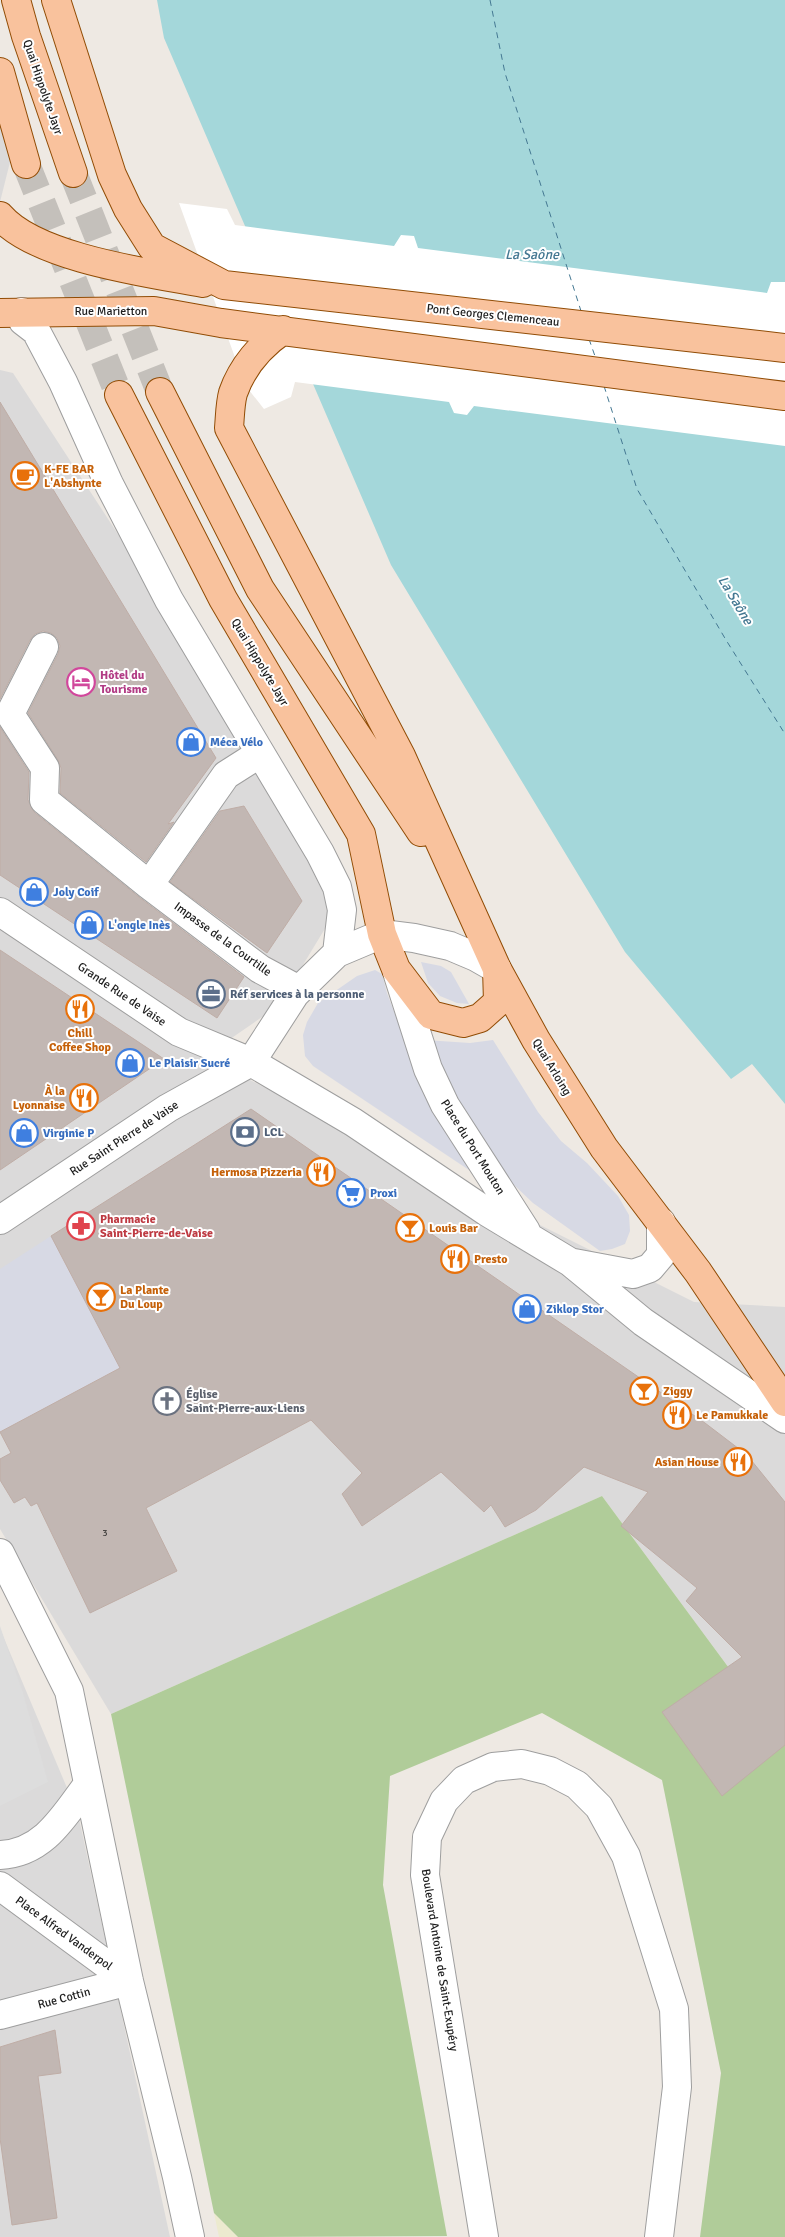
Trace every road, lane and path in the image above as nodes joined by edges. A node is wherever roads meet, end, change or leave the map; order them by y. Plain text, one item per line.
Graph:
1 (16, 0) edge
2 (56, 0) edge
3 (0, 72) edge
4 (26, 164) tunnel mouth
5 (73, 173) tunnel mouth
6 (0, 216) edge
7 (210, 281) junction
8 (11, 312) edge
9 (283, 330) junction
10 (785, 348) edge
11 (160, 392) tunnel mouth
12 (119, 395) tunnel mouth
13 (785, 396) edge
14 (44, 647) dead end
15 (259, 754) junction
16 (149, 885) junction
17 (464, 898) junction
18 (0, 912) edge
19 (382, 934) junction
20 (337, 953) junction
21 (396, 968) junction
22 (497, 969) junction
23 (299, 990) junction
24 (251, 1062) junction
25 (0, 1220) edge
26 (661, 1222) junction
27 (530, 1237) junction
28 (570, 1262) junction
29 (785, 1402) edge
30 (785, 1419) edge
31 (0, 1554) edge
32 (88, 1784) junction
33 (0, 1854) edge
34 (0, 1886) edge
35 (129, 1980) junction
36 (0, 2015) edge
37 (190, 2237) edge
38 (484, 2237) edge
39 (659, 2237) edge

1 - 5 main road, Quai Hippolyte Jayr
2 - 7 main road
3 - 4 main road
6 - 7 main road, Pont Georges Clemenceau
7 - 10 main road, Pont Georges Clemenceau
8 - 9 main road, Rue Marietton
8 - 15 street
9 - 13 main road
9 - 17 main road
11 - 17 main road
12 - 19 main road, Quai Hippolyte Jayr
14 - 16 street, Impasse de la Courtille
15 - 16 street
15 - 20 street
16 - 23 street, Impasse de la Courtille
17 - 22 main road, Quai Arloing
18 - 24 street, Grande Rue de Vaise
19 - 20 street
19 - 21 main road, Place du Port Mouton
19 - 22 street
20 - 23 street
21 - 22 main road, Place du Port Mouton
21 - 27 street, Place du Port Mouton
22 - 26 main road, Quai Arloing
23 - 24 street
24 - 25 street, Rue Saint Pierre de Vaise
24 - 27 street
26 - 28 street
26 - 29 main road, Quai Arloing
27 - 28 street
28 - 30 street
31 - 32 street
32 - 33 street
32 - 35 street
34 - 35 street, Place Alfred Vanderpol
35 - 36 street, Rue Cottin
35 - 37 street
38 - 39 street, Boulevard Antoine de Saint-Exupéry

